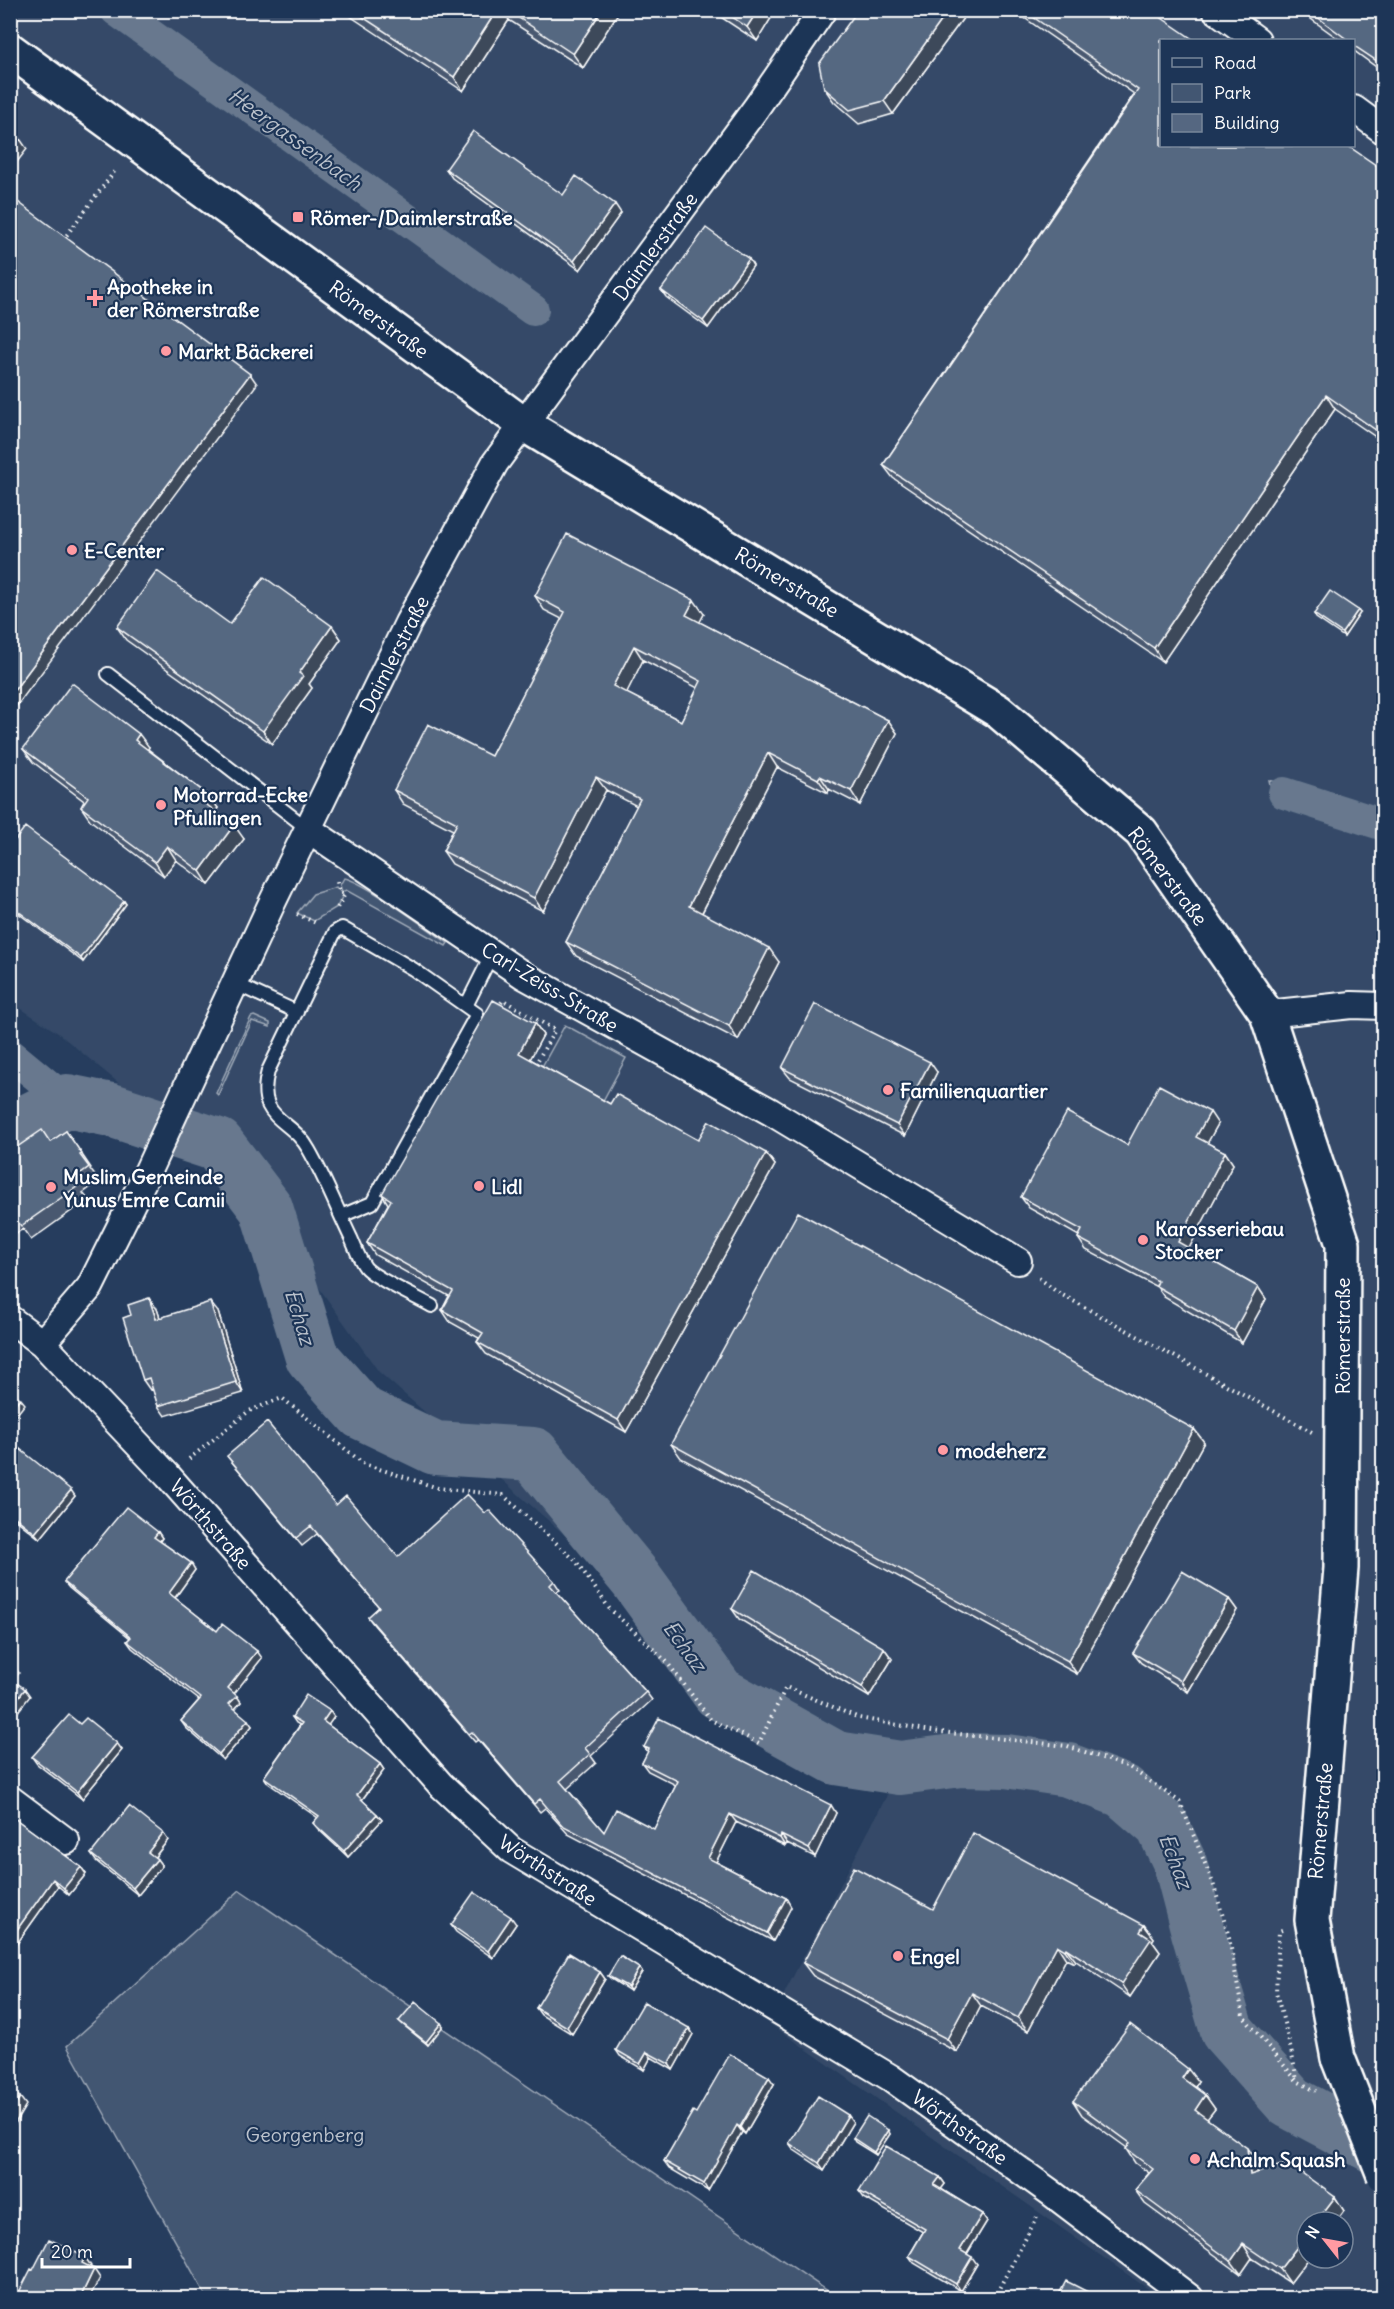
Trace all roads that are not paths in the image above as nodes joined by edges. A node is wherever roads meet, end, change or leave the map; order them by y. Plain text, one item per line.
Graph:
1 (823, 10) edge
2 (1216, 10) edge
3 (1256, 39) edge
4 (10, 50) edge
5 (1355, 110) edge
6 (1383, 131) edge
7 (525, 425) junction
8 (108, 675) dead end
9 (308, 829) junction
10 (492, 954) junction
11 (234, 983) junction
12 (466, 1006) junction
13 (1383, 1006) edge
14 (297, 1012) junction
15 (1267, 1014) junction
16 (341, 1216) junction
17 (1018, 1261) road end
18 (432, 1306) edge
19 (10, 1319) edge
20 (42, 1343) junction
21 (10, 1799) edge
22 (66, 1841) dead end
23 (1383, 2175) edge
24 (1190, 2298) edge

1 - 7 street, Daimlerstraße
2 - 3 street
4 - 7 main road, Römerstraße
5 - 6 street
7 - 9 street, Daimlerstraße
7 - 15 main road, Römerstraße
8 - 9 lane, Carl-Zeiss-Straße
9 - 10 street, Carl-Zeiss-Straße
9 - 11 street, Daimlerstraße
10 - 12 lane
10 - 17 street, Carl-Zeiss-Straße
11 - 14 lane
11 - 20 street, Daimlerstraße
12 - 14 lane
12 - 16 lane
13 - 15 street
14 - 16 lane
15 - 23 main road, Römerstraße, bridge
16 - 18 lane
19 - 20 street, Wörthstraße
20 - 24 street, Wörthstraße
21 - 22 street

